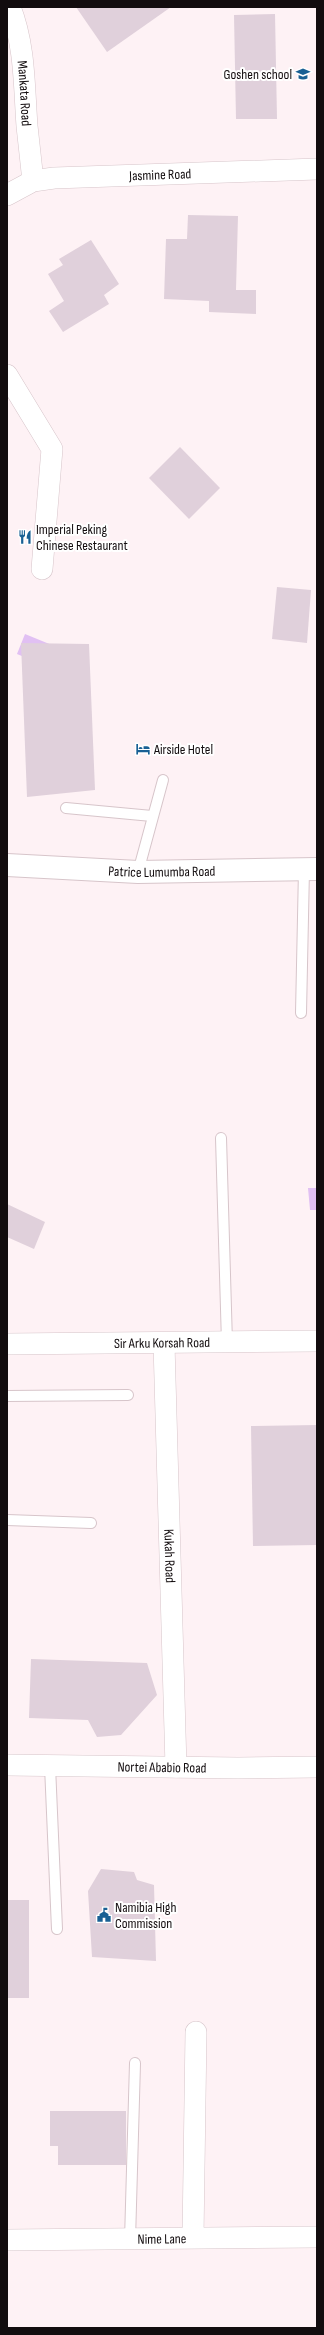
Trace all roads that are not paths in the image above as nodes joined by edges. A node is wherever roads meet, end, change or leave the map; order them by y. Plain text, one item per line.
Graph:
1 (10, 7) edge
2 (317, 169) edge
3 (33, 181) junction
4 (7, 195) edge
5 (7, 375) edge
6 (42, 569) dead end
7 (163, 780) dead end
8 (66, 808) dead end
9 (152, 816) junction
10 (7, 865) edge
11 (310, 869) edge
12 (138, 872) junction
13 (300, 1013) dead end
14 (221, 1138) dead end
15 (317, 1341) edge
16 (227, 1343) junction
17 (7, 1344) edge
18 (164, 1344) junction
19 (128, 1395) dead end
20 (7, 1396) edge
21 (7, 1520) edge
22 (91, 1523) dead end
23 (7, 1765) edge
24 (50, 1766) junction
25 (176, 1767) junction
26 (317, 1767) edge
27 (57, 1929) dead end
28 (196, 2032) dead end
29 (135, 2063) dead end
30 (193, 2237) junction
31 (317, 2237) edge
32 (7, 2240) edge
33 (130, 2240) junction

1 - 3 street, Mankata Road
2 - 3 street, Jasmine Road
3 - 4 street, Jasmine Road
5 - 6 street
7 - 9 lane
8 - 9 lane
9 - 12 lane
10 - 12 street, Patrice Lumumba Road
11 - 12 street, Patrice Lumumba Road
11 - 13 lane
14 - 16 lane
15 - 16 street, Sir Arku Korsah Road
16 - 18 street, Sir Arku Korsah Road
17 - 18 street, Sir Arku Korsah Road
18 - 25 street, Kukah Road
19 - 20 lane
21 - 22 lane
23 - 24 street, Nortei Ababio Road
24 - 25 street, Nortei Ababio Road
24 - 27 lane
25 - 26 street, Nortei Ababio Road
28 - 30 street
29 - 33 lane
30 - 31 street, Nime Lane
30 - 33 street, Nime Lane
32 - 33 street, Nime Lane

